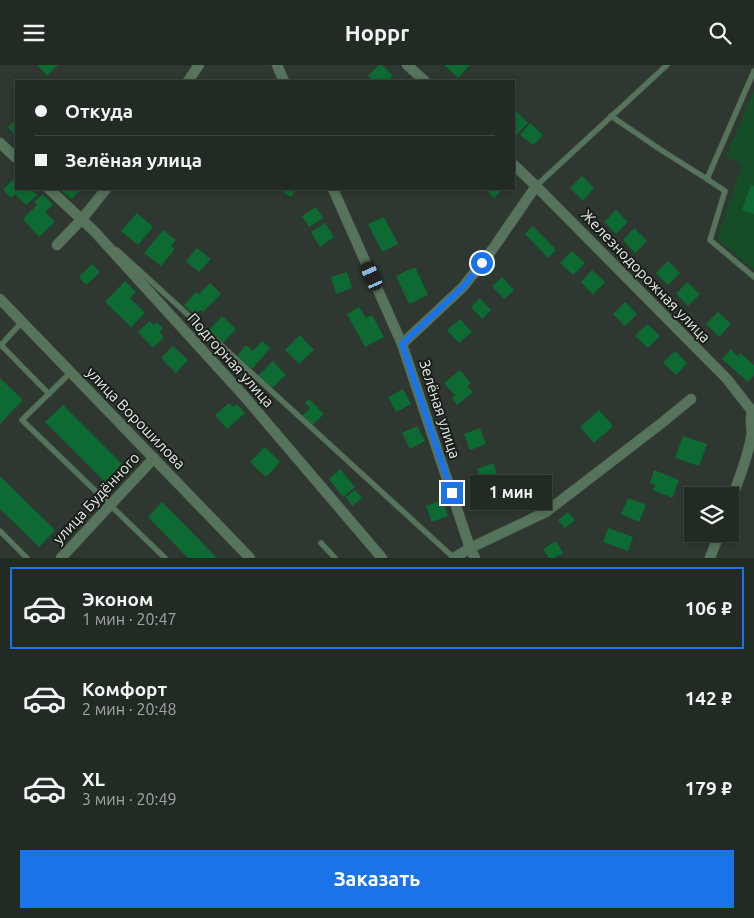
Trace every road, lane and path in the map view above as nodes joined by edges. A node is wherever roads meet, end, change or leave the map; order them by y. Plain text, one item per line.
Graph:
1 (199, 65) edge
2 (277, 65) edge
3 (407, 65) edge
4 (667, 65) edge
5 (754, 71) edge
6 (189, 80) edge
7 (284, 80) edge
8 (424, 80) edge
9 (612, 116) junction
10 (2, 144) edge
11 (15, 157) edge
12 (515, 166) edge
13 (707, 179) junction
14 (536, 185) junction
15 (51, 190) edge
16 (51, 190) edge
17 (105, 190) edge
18 (333, 190) edge
19 (82, 219) junction
20 (57, 245) dead end
21 (754, 277) edge
22 (0, 299) edge
23 (22, 322) junction
24 (402, 344) junction
25 (1, 345) edge
26 (71, 372) junction
27 (49, 394) junction
28 (691, 399) dead end
29 (753, 411) edge
30 (154, 459) junction
31 (736, 487) edge
32 (110, 504) junction
33 (0, 531) edge
34 (716, 542) edge
35 (321, 543) dead end
36 (470, 548) junction
37 (27, 558) edge
38 (61, 558) edge
39 (165, 558) edge
40 (250, 558) edge
41 (335, 558) edge
42 (382, 558) edge
43 (454, 558) edge
44 (475, 558) edge
45 (710, 558) edge

1 - 6 street
2 - 7 street
3 - 8 street
4 - 9 lane
5 - 13 lane
9 - 13 lane
9 - 14 lane
10 - 11 street
12 - 14 street, Железнодорожная улица
13 - 21 lane
14 - 24 street
14 - 29 street, Железнодорожная улица
15 - 19 street, Подгорная улица
16 - 43 lane
17 - 19 street
18 - 24 street, Зелёная улица
19 - 20 street
19 - 42 street, Подгорная улица
22 - 23 street, улица Ворошилова
23 - 25 lane
23 - 26 street, улица Ворошилова
24 - 36 street, Зелёная улица
25 - 27 lane
26 - 27 lane
26 - 30 street, улица Ворошилова
27 - 32 lane
28 - 36 street
29 - 31 street
30 - 32 street, улица Будённого
30 - 40 street, улица Ворошилова
32 - 38 street, улица Будённого
32 - 39 lane
33 - 37 lane
34 - 45 street
35 - 41 lane
36 - 43 street
36 - 44 street, Зелёная улица

